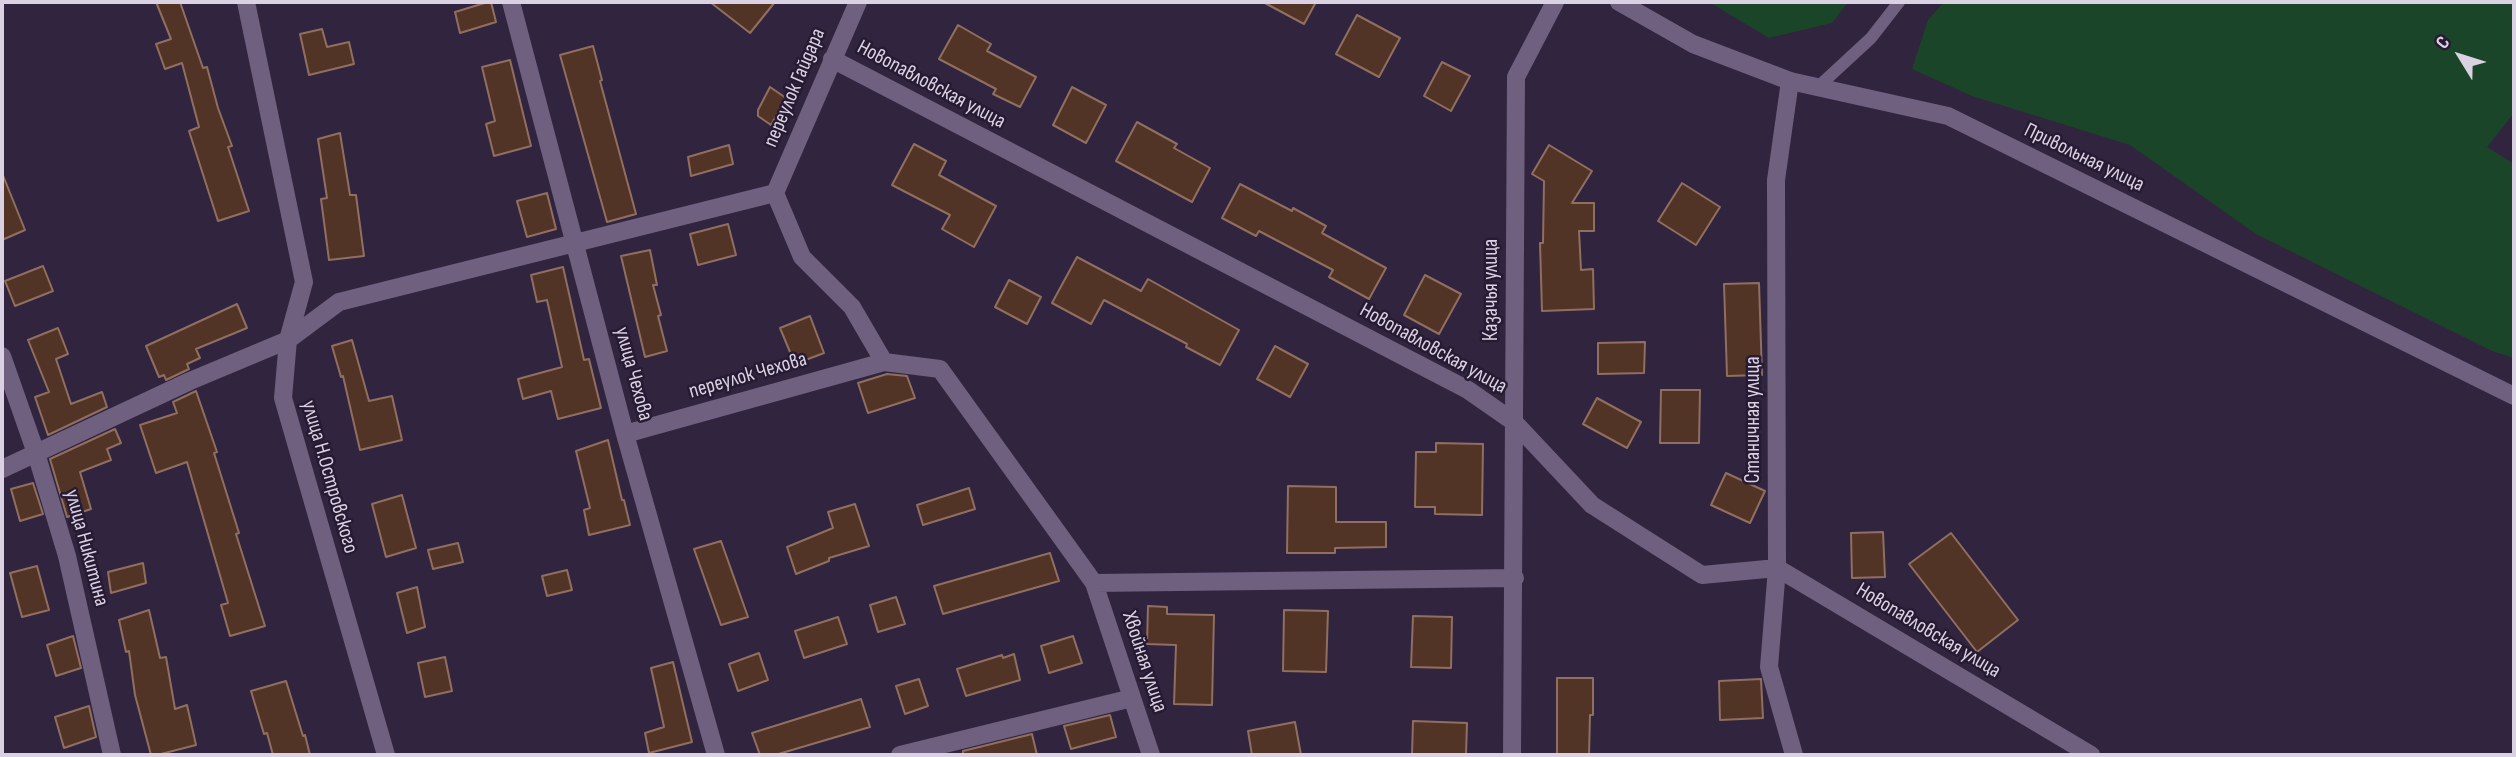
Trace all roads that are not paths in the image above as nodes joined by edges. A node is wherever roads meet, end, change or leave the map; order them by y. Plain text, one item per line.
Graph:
1 (246, 2) edge
2 (511, 2) edge
3 (858, 2) edge
4 (1555, 2) edge
5 (1619, 2) edge
6 (1899, 2) edge
7 (832, 59) junction
8 (1790, 81) junction
9 (1818, 87) junction
10 (775, 193) junction
11 (575, 241) junction
12 (288, 340) junction
13 (2, 356) edge
14 (884, 362) junction
15 (2514, 396) edge
16 (1514, 422) junction
17 (625, 435) junction
18 (36, 453) junction
19 (2, 469) edge
20 (1777, 568) junction
21 (1515, 578) junction
22 (1094, 583) junction
23 (1132, 698) junction
24 (112, 755) edge
25 (386, 755) edge
26 (716, 755) edge
27 (900, 755) edge
28 (1151, 755) edge
29 (1512, 755) edge
30 (1794, 755) edge
31 (2091, 755) edge

1 - 12 street, улица Н.Островского
2 - 11 street, улица Чехова
3 - 7 street, переулок Гайдара
4 - 16 street, Казачья улица
5 - 8 street, Привольная улица
6 - 9 lane
7 - 10 street, переулок Гайдара
7 - 16 street, Новопавловская улица
8 - 9 street, Привольная улица
8 - 20 street, Станичная улица
9 - 15 street, Привольная улица
10 - 11 street
10 - 14 street
11 - 12 street
11 - 17 street, улица Чехова
12 - 18 street
12 - 25 street, улица Н.Островского
13 - 18 street, улица Никитина
14 - 17 street, переулок Чехова
14 - 22 street, Хвойная улица
16 - 20 street, Новопавловская улица
16 - 21 street, Казачья улица
17 - 26 street, улица Чехова
18 - 19 street
18 - 24 street, улица Никитина
20 - 30 street, Станичная улица
20 - 31 street, Новопавловская улица
21 - 22 street
21 - 29 street, Казачья улица
22 - 23 street, Хвойная улица
23 - 27 street
23 - 28 street, Хвойная улица

